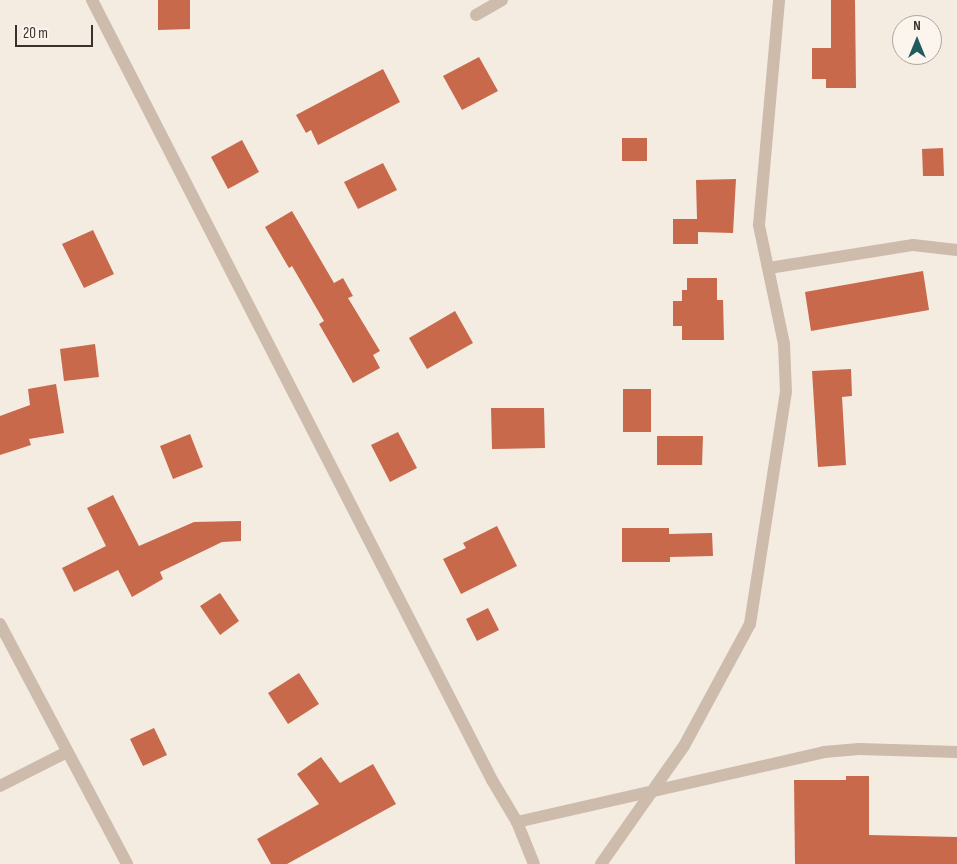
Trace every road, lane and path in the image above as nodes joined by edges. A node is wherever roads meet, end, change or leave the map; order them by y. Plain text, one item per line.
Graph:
1 (92, 0) edge
2 (502, 0) edge
3 (779, 0) edge
4 (476, 15) dead end
5 (957, 250) edge
6 (769, 268) junction
7 (0, 624) edge
8 (67, 752) junction
9 (957, 752) edge
10 (0, 786) edge
11 (653, 792) junction
12 (517, 822) junction
13 (127, 864) edge
14 (534, 864) edge
15 (602, 864) edge

1 - 12 street
2 - 4 street
3 - 6 street
5 - 6 street
6 - 11 street
7 - 8 street
8 - 10 street
8 - 13 street
9 - 11 street
11 - 12 street
11 - 15 street
12 - 14 street

